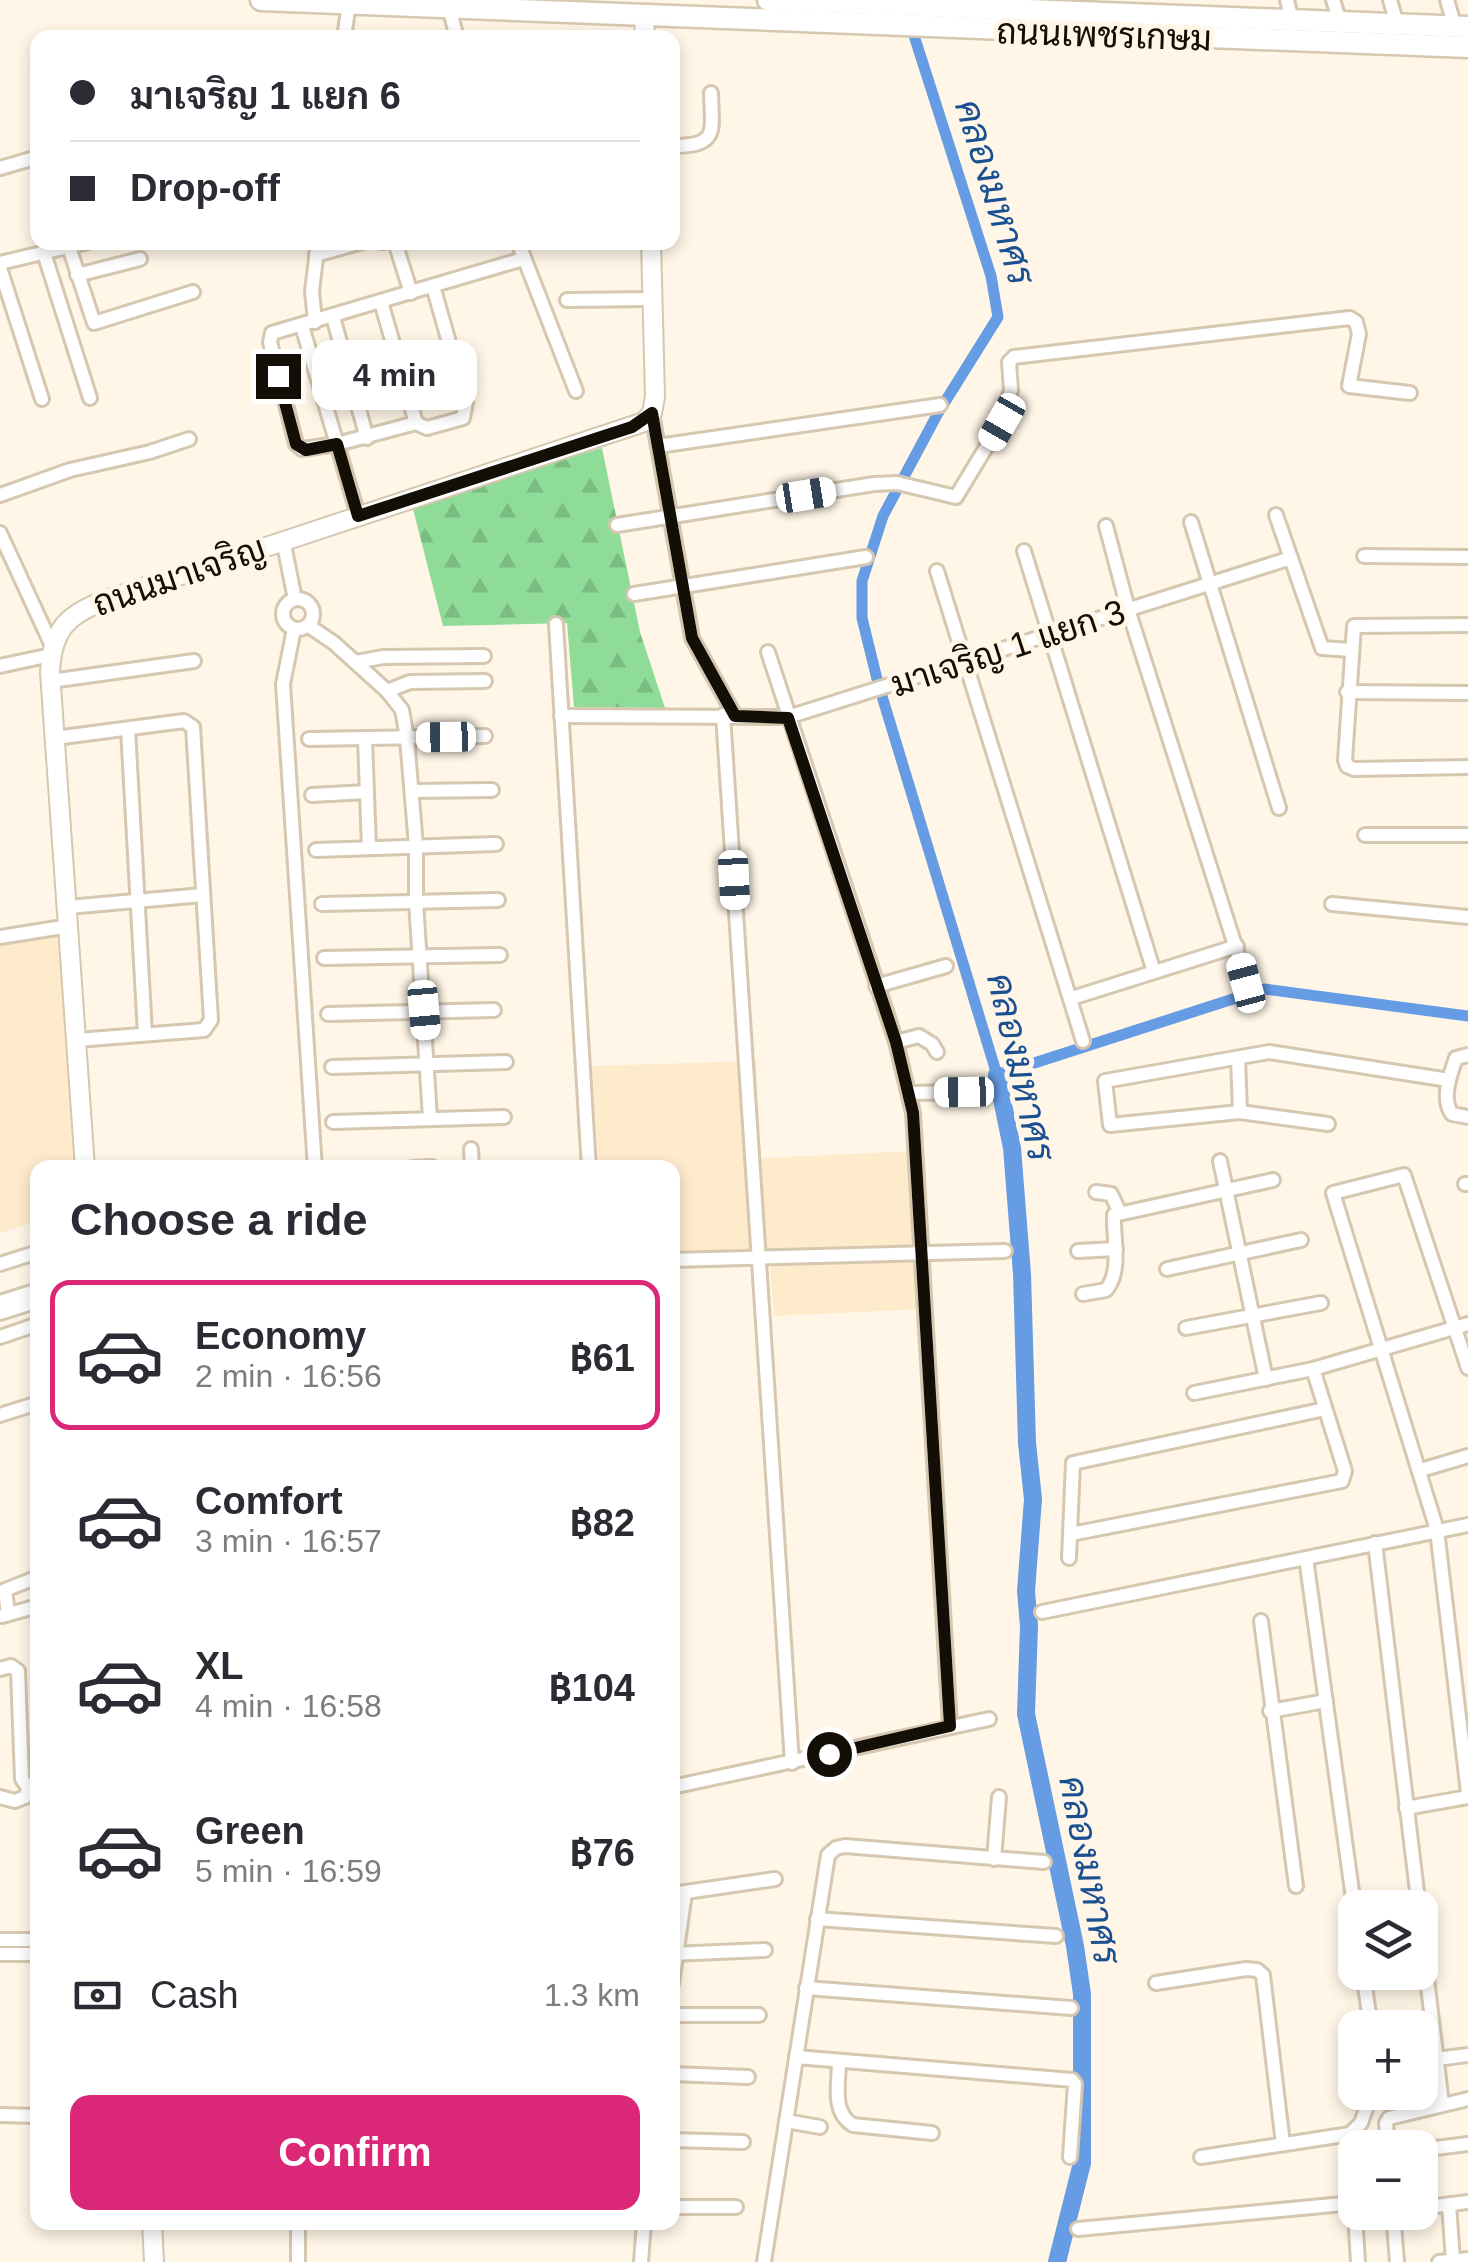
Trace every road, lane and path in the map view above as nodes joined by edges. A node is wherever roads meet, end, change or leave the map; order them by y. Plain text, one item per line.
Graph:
1 (262, 0) edge
2 (768, 0) edge
3 (1334, 0) edge
4 (1390, 0) edge
5 (1447, 0) edge
6 (348, 4) junction
7 (995, 4) edge
8 (448, 7) junction
9 (1290, 10) edge
10 (644, 18) edge
11 (1397, 24) junction
12 (1462, 27) edge
13 (345, 30) edge
14 (455, 30) edge
15 (1341, 33) junction
16 (1468, 48) edge
17 (711, 93) dead end
18 (680, 146) edge
19 (30, 159) edge
20 (0, 168) edge
21 (56, 250) edge
22 (70, 250) edge
23 (317, 250) edge
24 (398, 250) edge
25 (520, 250) edge
26 (651, 250) edge
27 (44, 253) junction
28 (140, 258) dead end
29 (523, 258) junction
30 (0, 265) edge
31 (77, 275) junction
32 (433, 286) junction
33 (193, 292) dead end
34 (411, 293) junction
35 (653, 299) junction
36 (567, 300) dead end
37 (381, 302) junction
38 (333, 317) junction
39 (308, 324) junction
40 (576, 391) dead end
41 (1410, 393) dead end
42 (90, 398) dead end
43 (42, 399) dead end
44 (940, 405) dead end
45 (652, 413) junction
46 (416, 423) junction
47 (367, 438) junction
48 (189, 439) dead end
49 (337, 444) junction
50 (658, 446) junction
51 (0, 495) edge
52 (358, 516) junction
53 (670, 516) junction
54 (1276, 516) dead end
55 (1191, 522) dead end
56 (616, 525) dead end
57 (1106, 526) dead end
58 (0, 533) edge
59 (283, 540) junction
60 (1024, 551) dead end
61 (1364, 556) dead end
62 (866, 557) dead end
63 (1468, 557) edge
64 (1290, 558) junction
65 (938, 571) dead end
66 (1209, 584) junction
67 (682, 585) junction
68 (634, 594) dead end
69 (295, 598) junction
70 (1128, 609) junction
71 (556, 624) dead end
72 (1468, 625) edge
73 (309, 626) junction
74 (294, 629) junction
75 (1048, 635) junction
76 (1351, 650) junction
77 (52, 652) junction
78 (768, 652) dead end
79 (484, 656) dead end
80 (965, 660) junction
81 (194, 662) dead end
82 (356, 662) junction
83 (0, 666) edge
84 (51, 681) junction
85 (485, 681) dead end
86 (388, 691) junction
87 (1347, 692) junction
88 (1468, 693) edge
89 (729, 715) junction
90 (561, 716) junction
91 (788, 718) junction
92 (128, 729) junction
93 (485, 736) dead end
94 (55, 738) junction
95 (407, 738) junction
96 (309, 739) dead end
97 (366, 739) junction
98 (1468, 767) edge
99 (492, 790) dead end
100 (412, 791) junction
101 (367, 792) junction
102 (312, 795) dead end
103 (1279, 808) dead end
104 (1365, 835) dead end
105 (1468, 835) edge
106 (496, 844) dead end
107 (416, 846) junction
108 (370, 848) junction
109 (316, 850) dead end
110 (203, 895) junction
111 (138, 900) junction
112 (498, 900) dead end
113 (416, 902) junction
114 (322, 904) dead end
115 (1332, 904) dead end
116 (68, 917) junction
117 (1468, 917) edge
118 (0, 936) edge
119 (1237, 946) junction
120 (420, 954) junction
121 (500, 955) dead end
122 (324, 958) dead end
123 (946, 966) dead end
124 (1154, 972) junction
125 (1246, 983) dead end
126 (876, 986) junction
127 (1072, 998) junction
128 (424, 1010) junction
129 (494, 1010) dead end
130 (328, 1014) dead end
131 (146, 1034) junction
132 (77, 1040) junction
133 (1083, 1041) dead end
134 (896, 1042) junction
135 (937, 1052) dead end
136 (1464, 1056) edge
137 (1238, 1058) junction
138 (506, 1062) dead end
139 (428, 1063) junction
140 (332, 1067) dead end
141 (1448, 1080) junction
142 (910, 1092) junction
143 (964, 1092) dead end
144 (1240, 1112) junction
145 (504, 1117) dead end
146 (1468, 1117) edge
147 (430, 1118) junction
148 (332, 1122) dead end
149 (1328, 1124) dead end
150 (471, 1149) dead end
151 (84, 1160) edge
152 (315, 1160) edge
153 (472, 1160) edge
154 (589, 1160) edge
155 (1220, 1161) dead end
156 (1274, 1180) dead end
157 (1226, 1190) junction
158 (1096, 1192) dead end
159 (1120, 1214) junction
160 (1301, 1240) dead end
161 (1116, 1249) junction
162 (1005, 1250) dead end
163 (1078, 1251) dead end
164 (1238, 1253) junction
165 (923, 1254) junction
166 (30, 1255) edge
167 (759, 1258) junction
168 (680, 1260) edge
169 (0, 1264) edge
170 (1167, 1269) dead end
171 (30, 1293) edge
172 (1083, 1294) dead end
173 (0, 1302) edge
174 (1321, 1303) dead end
175 (30, 1304) edge
176 (0, 1314) edge
177 (1252, 1315) junction
178 (1468, 1324) edge
179 (30, 1327) edge
180 (1186, 1328) dead end
181 (1454, 1328) junction
182 (0, 1336) edge
183 (1382, 1351) junction
184 (1468, 1368) edge
185 (1313, 1369) junction
186 (1266, 1379) junction
187 (1194, 1394) dead end
188 (30, 1406) edge
189 (1325, 1409) junction
190 (0, 1415) edge
191 (1468, 1456) edge
192 (1421, 1470) junction
193 (1468, 1525) edge
194 (1437, 1530) junction
195 (1072, 1534) junction
196 (1375, 1543) junction
197 (1070, 1558) dead end
198 (1306, 1558) junction
199 (30, 1580) edge
200 (30, 1608) edge
201 (1042, 1612) dead end
202 (4, 1615) edge
203 (1260, 1621) dead end
204 (0, 1669) edge
205 (1326, 1701) junction
206 (1270, 1710) junction
207 (989, 1719) dead end
208 (950, 1726) junction
209 (792, 1763) junction
210 (680, 1785) edge
211 (30, 1786) edge
212 (30, 1792) edge
213 (1468, 1795) edge
214 (0, 1797) edge
215 (999, 1797) dead end
216 (1406, 1808) junction
217 (994, 1859) junction
218 (1044, 1862) dead end
219 (774, 1878) dead end
220 (1296, 1886) dead end
221 (1352, 1890) edge
222 (1416, 1890) edge
223 (680, 1893) edge
224 (817, 1919) junction
225 (1056, 1936) dead end
226 (0, 1940) edge
227 (30, 1940) edge
228 (765, 1950) dead end
229 (0, 1954) edge
230 (30, 1954) edge
231 (680, 1954) edge
232 (1156, 1983) dead end
233 (806, 1988) junction
234 (1071, 2008) dead end
235 (680, 2015) edge
236 (759, 2015) dead end
237 (1468, 2054) edge
238 (796, 2057) junction
239 (1438, 2059) edge
240 (840, 2060) junction
241 (1438, 2068) edge
242 (680, 2074) edge
243 (748, 2077) dead end
244 (1468, 2099) edge
245 (1442, 2104) junction
246 (0, 2115) edge
247 (30, 2116) edge
248 (786, 2121) junction
249 (820, 2127) dead end
250 (1387, 2130) edge
251 (932, 2133) dead end
252 (1338, 2136) edge
253 (680, 2140) edge
254 (742, 2142) dead end
255 (1283, 2144) junction
256 (1468, 2144) edge
257 (1438, 2148) edge
258 (1200, 2157) dead end
259 (1070, 2158) dead end
260 (1468, 2202) edge
261 (1449, 2204) junction
262 (1338, 2205) edge
263 (1438, 2206) edge
264 (680, 2207) edge
265 (736, 2207) dead end
266 (1078, 2229) dead end
267 (152, 2230) edge
268 (298, 2230) edge
269 (643, 2230) edge
270 (1356, 2230) edge
271 (1394, 2230) edge
272 (1468, 2259) edge
273 (1446, 2261) edge
274 (154, 2262) edge
275 (298, 2262) edge
276 (640, 2262) edge
277 (764, 2262) edge
278 (1358, 2262) edge
279 (1397, 2262) edge

1 - 6 main road, ถนนเพชรเกษม
2 - 7 main road, ถนนเพชรเกษม
3 - 15 street
4 - 11 street
5 - 12 street
6 - 8 main road, ถนนเพชรเกษม
6 - 13 street
7 - 9 main road, ถนนเพชรเกษม
8 - 10 main road, ถนนเพชรเกษม
8 - 14 street
9 - 15 main road, ถนนเพชรเกษม
10 - 15 main road, ถนนเพชรเกษม
11 - 12 main road, ถนนเพชรเกษม
11 - 15 main road, ถนนเพชรเกษม
15 - 16 main road, ถนนเพชรเกษม
17 - 18 street
19 - 20 street
21 - 27 street
22 - 31 street
23 - 39 street
24 - 34 street
25 - 29 street
26 - 35 main road
27 - 30 street
27 - 42 street
28 - 31 street
29 - 32 street
29 - 40 street
30 - 43 street
31 - 33 street
32 - 34 street
32 - 46 street
34 - 37 street
35 - 36 street
35 - 45 main road
37 - 38 street
37 - 46 street
38 - 39 street
38 - 47 street
39 - 49 street
39 - 49 street
41 - 53 street
44 - 50 street
45 - 50 street
45 - 52 main road, ถนนมาเจริญ
46 - 47 street
47 - 49 street
48 - 51 street
49 - 52 street
50 - 53 street
52 - 59 main road, ถนนมาเจริญ
53 - 56 street
53 - 67 street
54 - 64 street
55 - 66 street
57 - 70 street
58 - 77 street
59 - 69 street
59 - 77 main road, ถนนมาเจริญ
60 - 75 street
61 - 63 street
62 - 67 street
64 - 66 street, มาเจริญ 1 แยก 3
64 - 76 street
65 - 80 street
66 - 70 street, มาเจริญ 1 แยก 3
66 - 103 street
67 - 68 street
67 - 89 street
69 - 73 street
69 - 74 street
70 - 75 street, มาเจริญ 1 แยก 3
70 - 119 street
71 - 90 street
72 - 76 street
73 - 74 street
73 - 82 street
74 - 152 street
75 - 80 street, มาเจริญ 1 แยก 3
75 - 124 street
76 - 87 street
77 - 83 street
77 - 84 main road
78 - 91 street
79 - 82 street
80 - 91 street, มาเจริญ 1 แยก 3
80 - 127 street
81 - 84 street
82 - 86 street
84 - 94 main road
85 - 86 street
86 - 95 street
87 - 88 street
87 - 98 street
89 - 90 street, มาเจริญ 1 แยก 3
89 - 91 street, มาเจริญ 1 แยก 3
89 - 167 street
90 - 154 street
91 - 126 street
92 - 94 street
92 - 110 street
92 - 111 street
93 - 95 street
94 - 116 main road
95 - 97 street
95 - 100 street
96 - 97 street
97 - 101 street
99 - 100 street
100 - 107 street
101 - 102 street
101 - 108 street
104 - 105 street
106 - 107 street
107 - 108 street
107 - 113 street
108 - 109 street
110 - 111 street
110 - 131 street
111 - 116 street
111 - 131 street
112 - 113 street
113 - 114 street
113 - 120 street
115 - 117 street
116 - 118 street
116 - 132 main road
119 - 124 street
119 - 125 street
120 - 121 street
120 - 122 street
120 - 128 street
123 - 126 street
124 - 127 street
126 - 134 street
127 - 133 street
128 - 129 street
128 - 130 street
128 - 139 street
131 - 132 street
132 - 151 main road
134 - 135 street
134 - 142 street
136 - 141 street
137 - 141 street
137 - 144 street
137 - 144 street
138 - 139 street
139 - 140 street
139 - 147 street
141 - 146 street
142 - 143 street
142 - 165 street
144 - 149 street
145 - 147 street
147 - 148 street
150 - 153 street
155 - 157 street
156 - 157 street
157 - 159 street
157 - 164 street
158 - 159 street
159 - 161 street
160 - 164 street
161 - 163 street
161 - 172 street
162 - 165 street
164 - 170 street
164 - 177 street
165 - 167 street
165 - 208 street
166 - 169 street
167 - 168 street
167 - 209 street
171 - 173 street
174 - 177 street
175 - 176 street
177 - 180 street
177 - 186 street
178 - 181 street
179 - 182 street
181 - 183 street
181 - 183 street
181 - 184 street
183 - 185 street
183 - 192 street
185 - 186 street
185 - 189 street
186 - 187 street
188 - 190 street
189 - 195 street
189 - 195 street
191 - 192 street
192 - 194 street
193 - 194 street
194 - 196 street
194 - 213 street
195 - 197 street
196 - 198 street
196 - 216 street
198 - 201 street
198 - 205 street
199 - 202 street
200 - 202 street
203 - 206 street
204 - 211 street
205 - 206 street
205 - 221 street
206 - 220 street
207 - 208 street
208 - 209 street
209 - 210 street
212 - 214 street
213 - 216 street
215 - 217 street
216 - 222 street
217 - 218 street
217 - 224 street
219 - 223 street
224 - 225 street
224 - 233 street
226 - 227 street
228 - 231 street
229 - 230 street
232 - 255 street
233 - 234 street
233 - 238 street
235 - 236 street
237 - 239 street
238 - 240 street
238 - 248 street
240 - 251 street
240 - 259 street
241 - 245 street
242 - 243 street
244 - 245 street
245 - 250 street
246 - 247 street
248 - 249 street
248 - 277 street
252 - 255 street
253 - 254 street
255 - 258 street
256 - 257 street
260 - 261 street
261 - 263 street
261 - 273 street
262 - 266 street
264 - 265 street
267 - 274 main road
268 - 275 street
269 - 276 street
270 - 278 street
271 - 279 street
272 - 273 street

